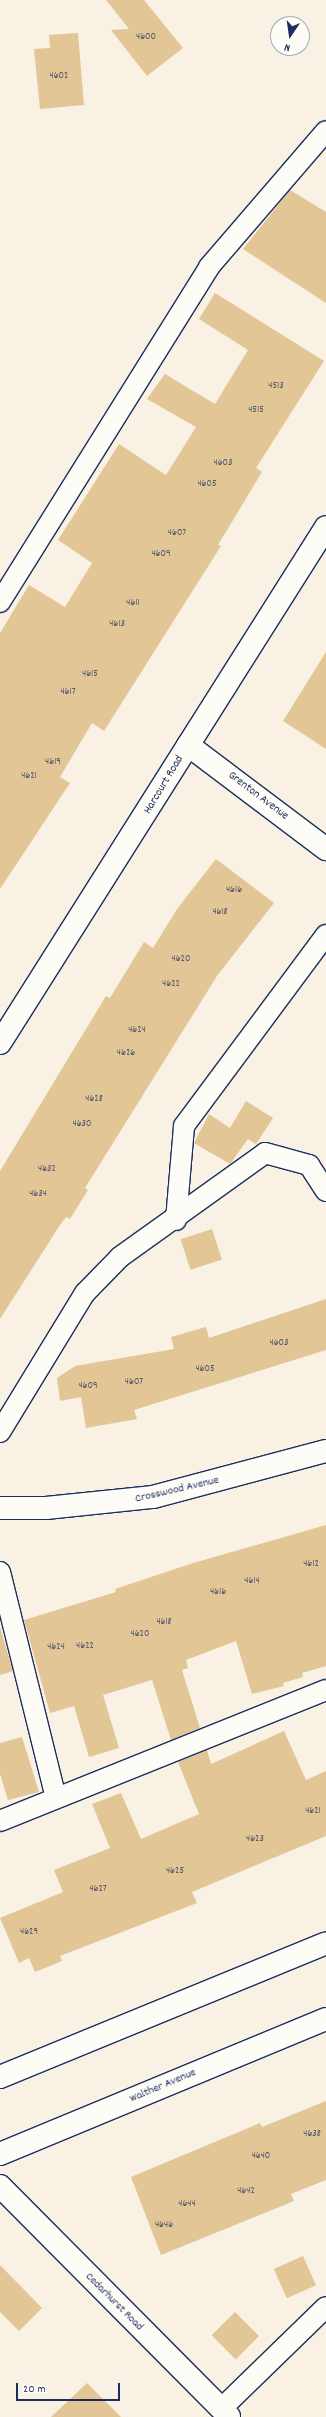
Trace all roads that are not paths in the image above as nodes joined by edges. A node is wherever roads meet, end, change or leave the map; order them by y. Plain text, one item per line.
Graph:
1 (326, 131) edge
2 (326, 527) edge
3 (0, 602) edge
4 (188, 745) junction
5 (326, 849) edge
6 (326, 935) edge
7 (0, 1043) edge
8 (326, 1191) edge
9 (176, 1220) junction
10 (0, 1432) edge
11 (326, 1451) edge
12 (0, 1508) edge
13 (0, 1572) edge
14 (326, 1690) edge
15 (56, 1798) junction
16 (0, 1821) edge
17 (326, 1943) edge
18 (326, 2019) edge
19 (0, 2077) edge
20 (0, 2154) edge
21 (0, 2186) edge
22 (326, 2307) edge
23 (225, 2413) edge

1 - 3 lane
2 - 4 street, Harcourt Road
4 - 5 street, Grenton Avenue
4 - 7 street, Harcourt Road
6 - 9 lane
8 - 9 lane
9 - 10 lane
11 - 12 street, Crosswood Avenue
13 - 15 lane
14 - 15 lane
15 - 16 lane
17 - 19 street
18 - 20 street, Walther Avenue
21 - 23 street, Cedarhurst Road
22 - 23 lane

